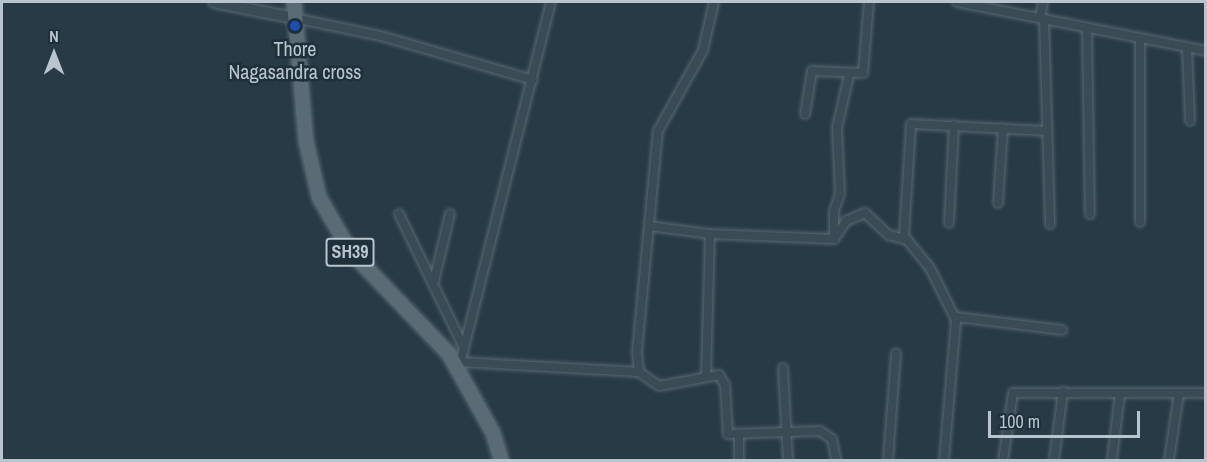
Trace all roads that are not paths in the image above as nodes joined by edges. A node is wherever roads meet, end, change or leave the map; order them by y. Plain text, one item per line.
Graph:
1 (214, 2) edge
2 (294, 2) edge
3 (551, 2) edge
4 (714, 2) edge
5 (869, 2) edge
6 (957, 2) edge
7 (1043, 2) edge
8 (294, 18) junction
9 (1042, 19) junction
10 (1088, 28) junction
11 (1140, 38) junction
12 (1187, 48) junction
13 (1206, 51) edge
14 (849, 75) junction
15 (533, 80) junction
16 (804, 114) dead end
17 (1190, 121) dead end
18 (954, 125) junction
19 (1003, 128) junction
20 (1047, 131) junction
21 (998, 203) dead end
22 (399, 214) dead end
23 (450, 214) dead end
24 (1090, 214) dead end
25 (1140, 222) dead end
26 (949, 223) dead end
27 (1050, 224) dead end
28 (650, 226) junction
29 (710, 234) junction
30 (834, 239) junction
31 (905, 239) junction
32 (434, 281) junction
33 (956, 317) junction
34 (1062, 330) dead end
35 (464, 348) junction
36 (896, 353) dead end
37 (459, 367) junction
38 (783, 369) dead end
39 (639, 372) junction
40 (706, 375) junction
41 (1063, 392) junction
42 (1120, 393) junction
43 (1179, 393) junction
44 (1206, 393) edge
45 (787, 430) junction
46 (739, 434) junction
47 (501, 460) edge
48 (739, 460) edge
49 (788, 460) edge
50 (836, 460) edge
51 (888, 460) edge
52 (944, 460) edge
53 (1003, 460) edge
54 (1054, 460) edge
55 (1112, 460) edge
56 (1169, 460) edge

1 - 8 street
2 - 8 main road, SH39
3 - 15 street
4 - 28 street
5 - 14 street
6 - 9 street
7 - 9 street
8 - 15 street
8 - 37 main road, SH39
9 - 10 street
9 - 20 street
10 - 11 street
10 - 24 street
11 - 12 street
11 - 25 street
12 - 13 street
12 - 17 street
14 - 16 street
14 - 30 street
15 - 35 street
18 - 19 street
18 - 26 street
18 - 31 street
19 - 20 street
19 - 21 street
20 - 27 street
22 - 32 street
23 - 32 street
28 - 29 street
28 - 39 street
29 - 30 street
29 - 40 street
30 - 31 street
31 - 33 street
32 - 35 street
33 - 34 street
33 - 52 street
35 - 37 street
36 - 51 street
37 - 39 street
37 - 47 main road, SH39
38 - 45 street
39 - 40 street
40 - 46 street
41 - 42 street
41 - 53 street
41 - 54 street
42 - 43 street
42 - 55 street
43 - 44 street
43 - 56 street
45 - 46 street
45 - 49 street
45 - 50 street
46 - 48 street

